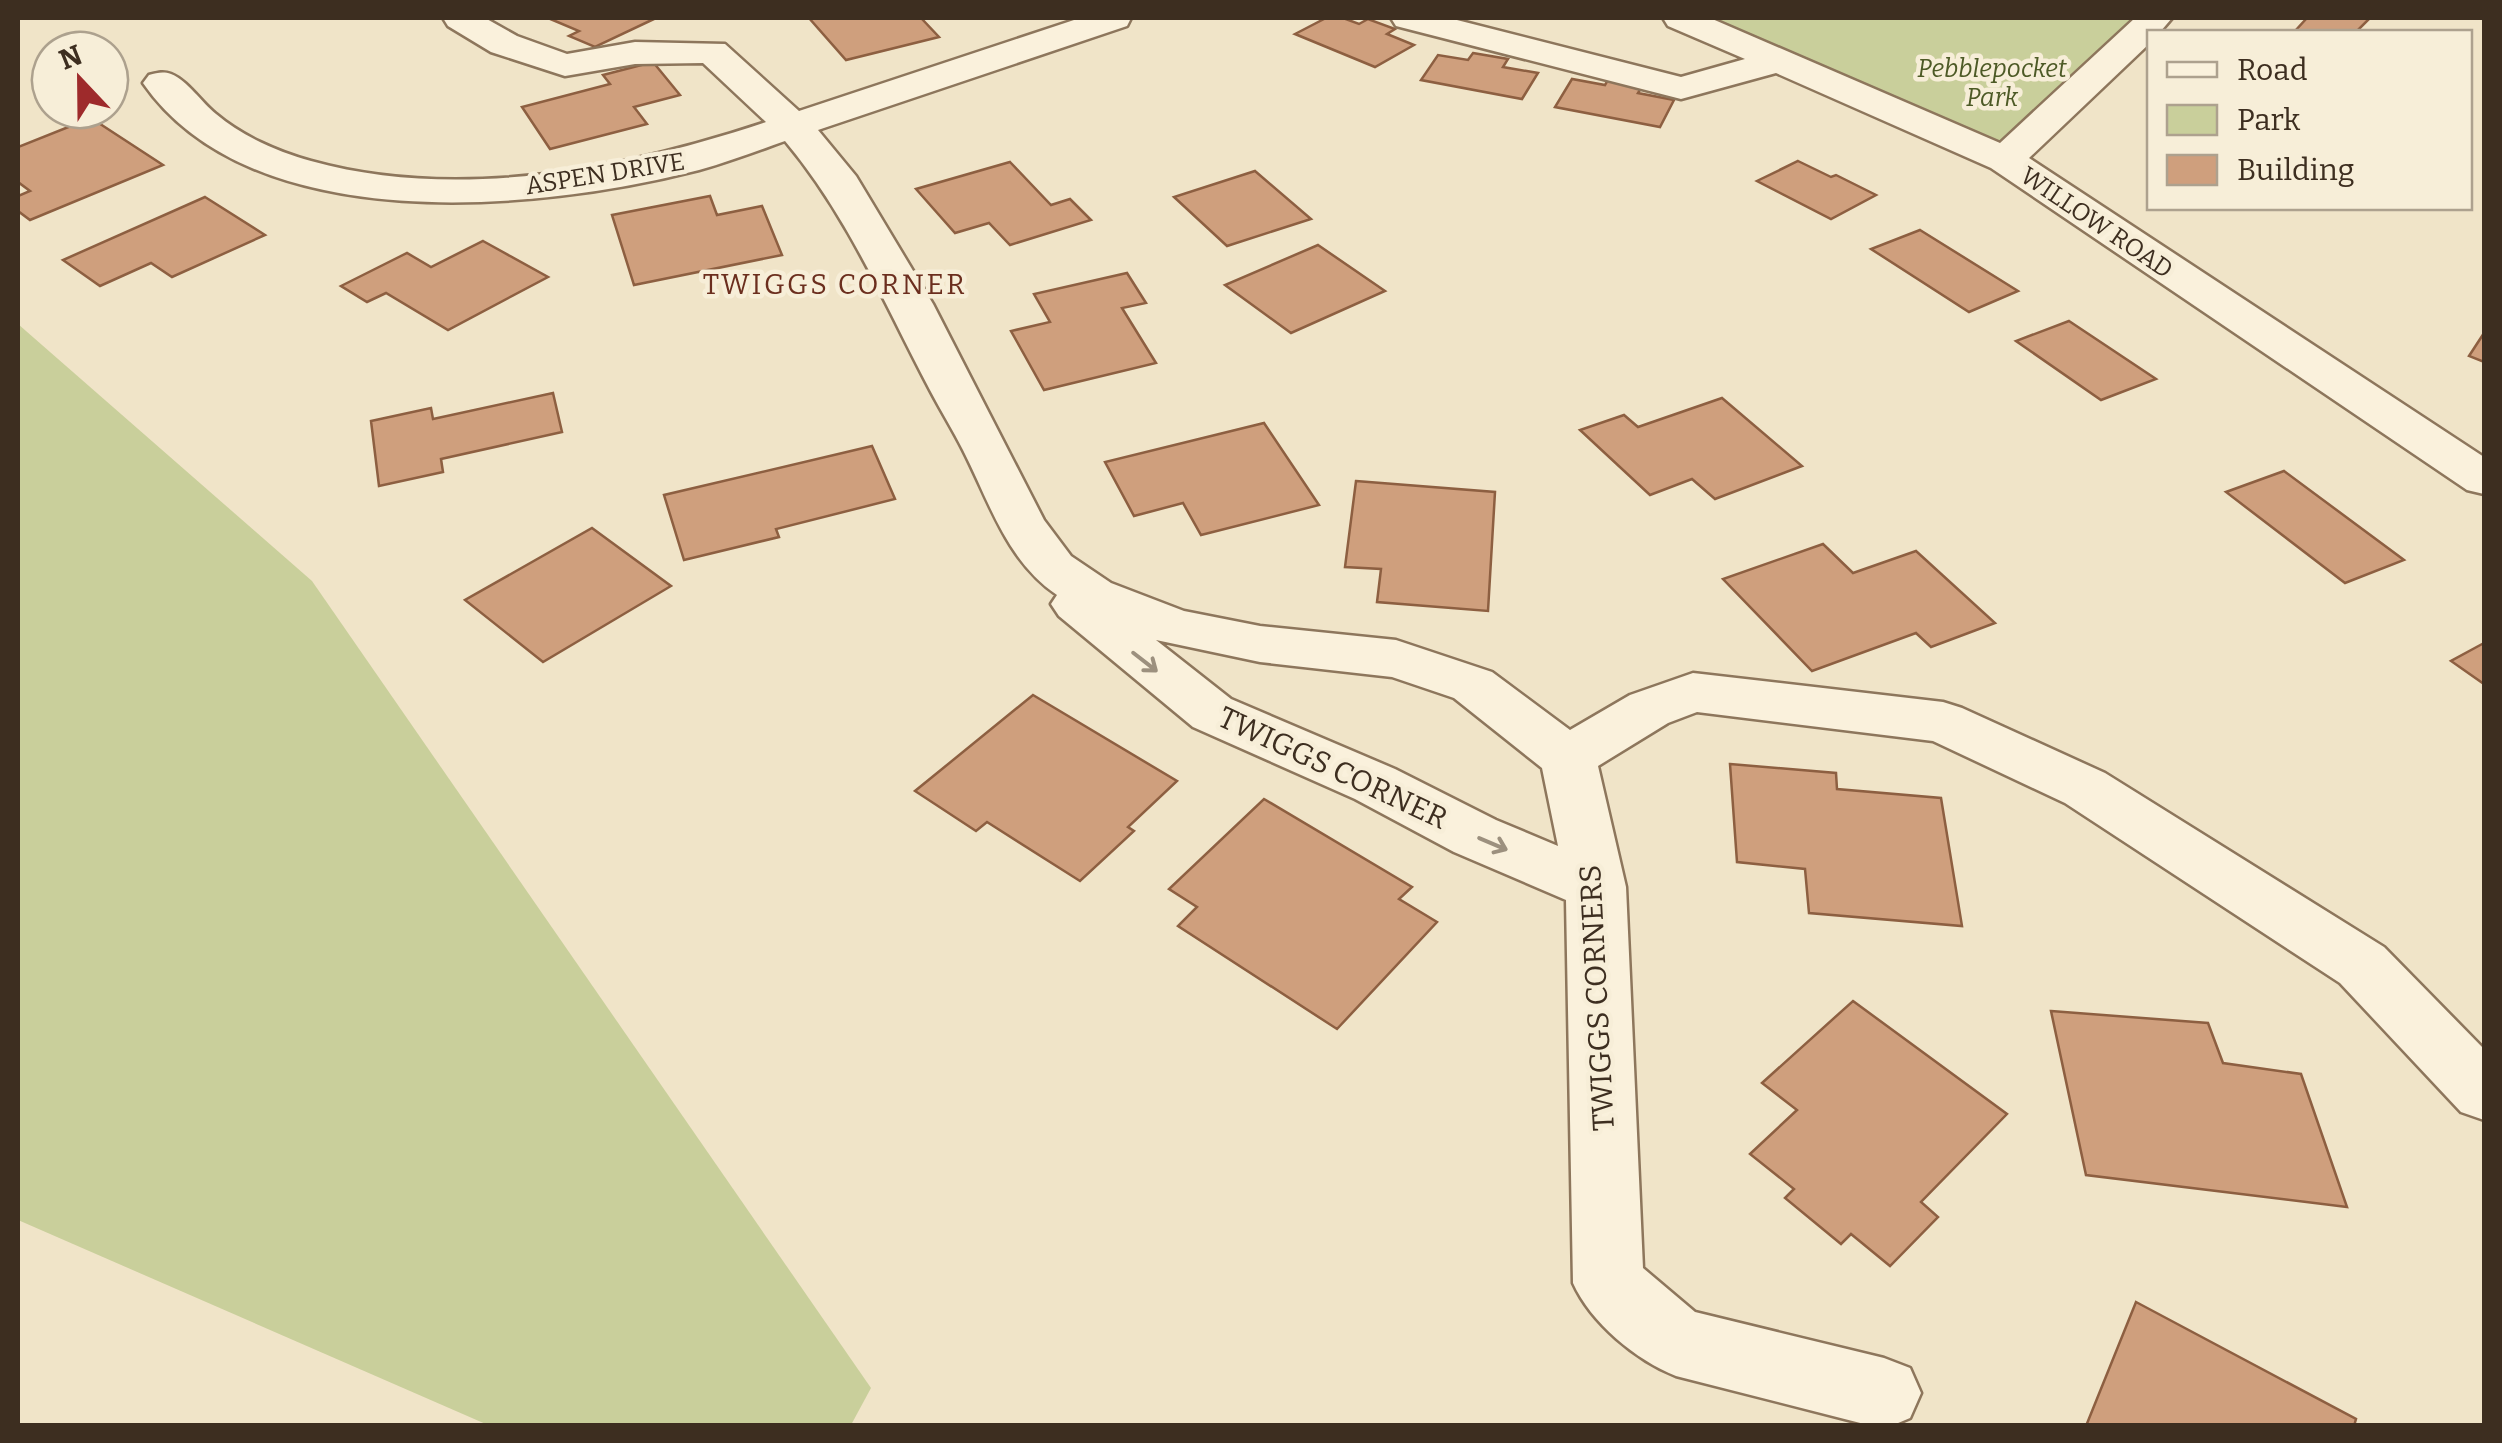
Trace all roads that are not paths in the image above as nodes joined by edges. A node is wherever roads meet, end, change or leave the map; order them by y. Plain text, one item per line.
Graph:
1 (461, 18) edge
2 (1114, 18) edge
3 (1409, 18) edge
4 (1681, 18) edge
5 (2155, 18) edge
6 (1048, 27) edge
7 (721, 34) edge
8 (1780, 61) junction
9 (162, 83) dead end
10 (794, 127) junction
11 (2005, 160) junction
12 (2484, 479) edge
13 (1053, 568) junction
14 (1568, 758) junction
15 (1596, 887) junction
16 (2484, 1092) edge
17 (1884, 1393) dead end

1 - 7 street
2 - 6 street, ASPEN DRIVE
3 - 8 street
4 - 8 street, WILLOW ROAD
5 - 11 street
6 - 10 street, ASPEN DRIVE
7 - 10 street
8 - 11 street, WILLOW ROAD
9 - 10 street, ASPEN DRIVE
10 - 13 street
11 - 12 street, WILLOW ROAD
13 - 14 street
13 -> 15 street, TWIGGS CORNER
14 - 15 street, TWIGGS CORNERS
14 - 16 street
15 - 17 street, TWIGGS CORNERS

